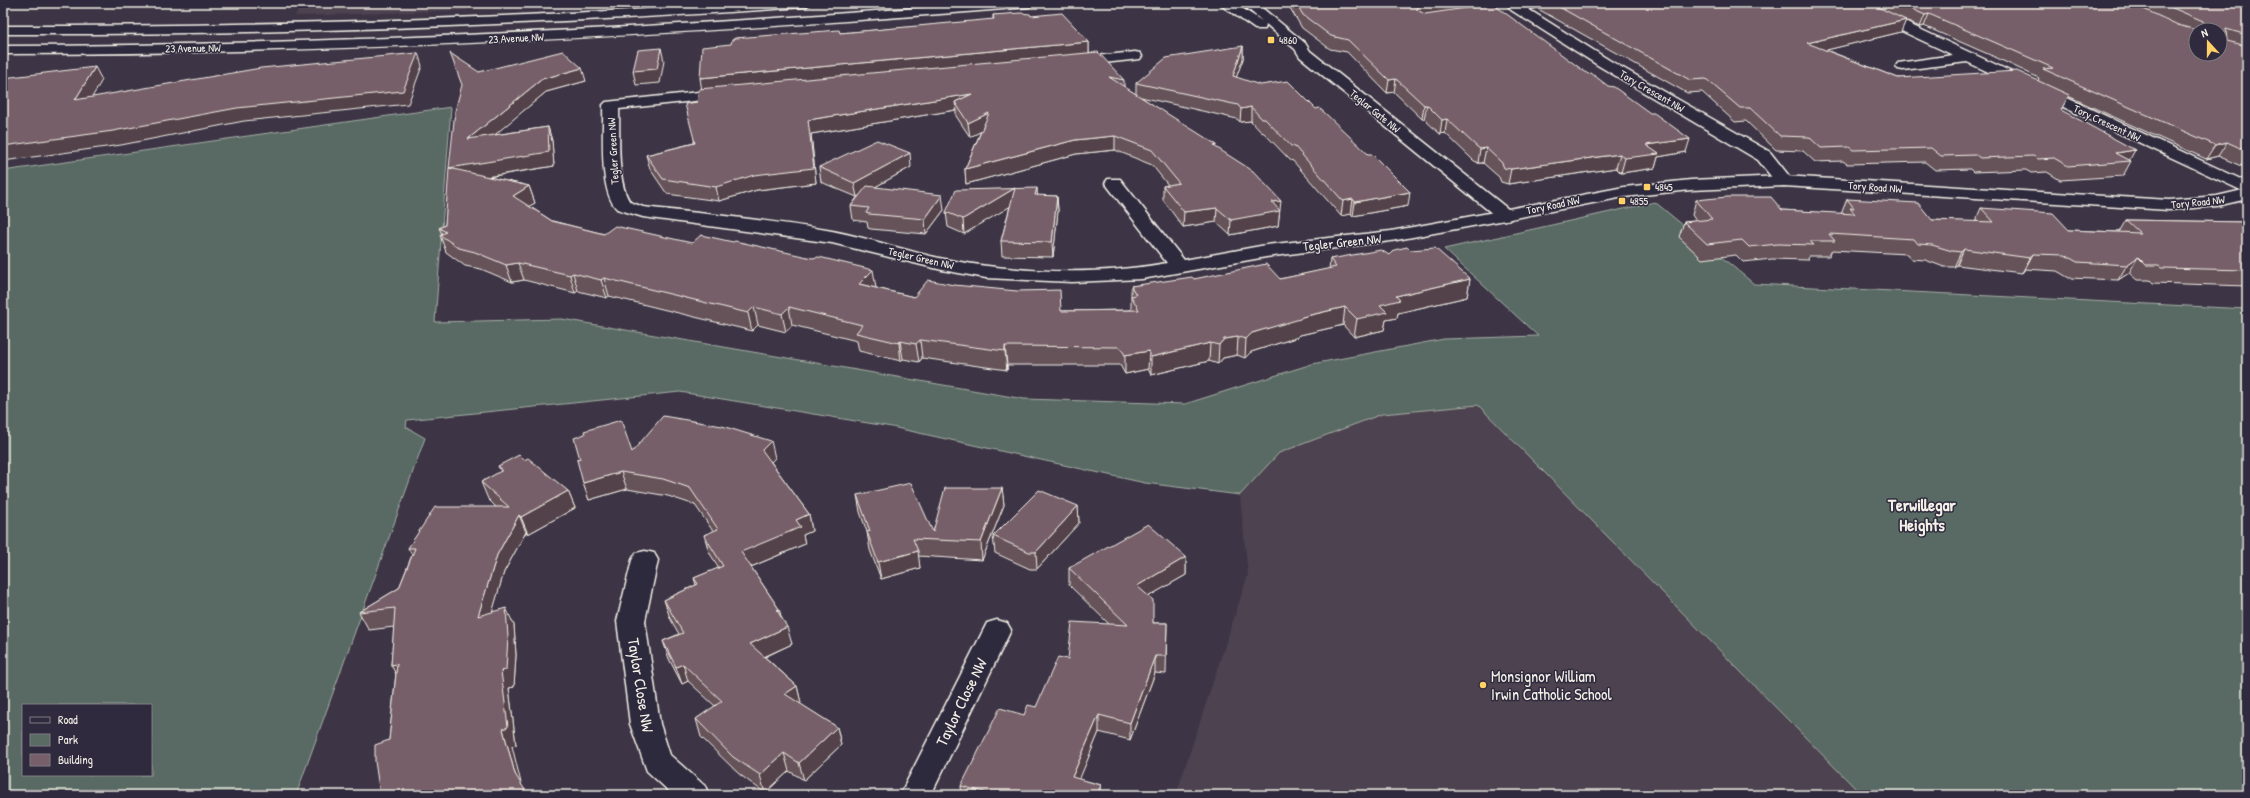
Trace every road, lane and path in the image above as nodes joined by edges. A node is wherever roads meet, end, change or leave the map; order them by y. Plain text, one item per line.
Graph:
1 (806, 3) edge
2 (985, 3) edge
3 (1029, 3) edge
4 (1225, 3) edge
5 (1248, 3) edge
6 (1539, 3) edge
7 (1853, 3) edge
8 (1516, 7) junction
9 (1500, 9) edge
10 (910, 13) junction
11 (3, 30) edge
12 (3, 50) edge
13 (1305, 54) junction
14 (1135, 56) dead end
15 (1966, 58) junction
16 (1063, 63) edge
17 (1903, 66) dead end
18 (746, 93) edge
19 (1784, 180) junction
20 (1114, 183) dead end
21 (2247, 188) edge
22 (2247, 194) edge
23 (795, 214) dead end
24 (1505, 216) junction
25 (778, 230) junction
26 (1178, 266) junction
27 (645, 560) dead end
28 (997, 630) dead end
29 (694, 795) edge
30 (915, 795) edge

1 - 11 street, 23 Avenue NW
2 - 10 street
3 - 10 street, 23 Avenue NW
4 - 13 street
5 - 13 street, Teglar Gate NW
6 - 8 street
7 - 15 street, Tory Crescent NW
8 - 9 street
8 - 19 street, Tory Crescent NW
10 - 12 street, 23 Avenue NW
13 - 24 street, Teglar Gate NW
14 - 16 street
15 - 17 street
15 - 21 street, Tory Crescent NW
18 - 25 street, Tegler Green NW
19 - 22 street, Tory Road NW
19 - 24 street, Tory Road NW
20 - 26 street
23 - 25 street
24 - 26 street, Tegler Green NW
25 - 26 street, Tegler Green NW
27 - 29 street, Taylor Close NW
28 - 30 street, Taylor Close NW

